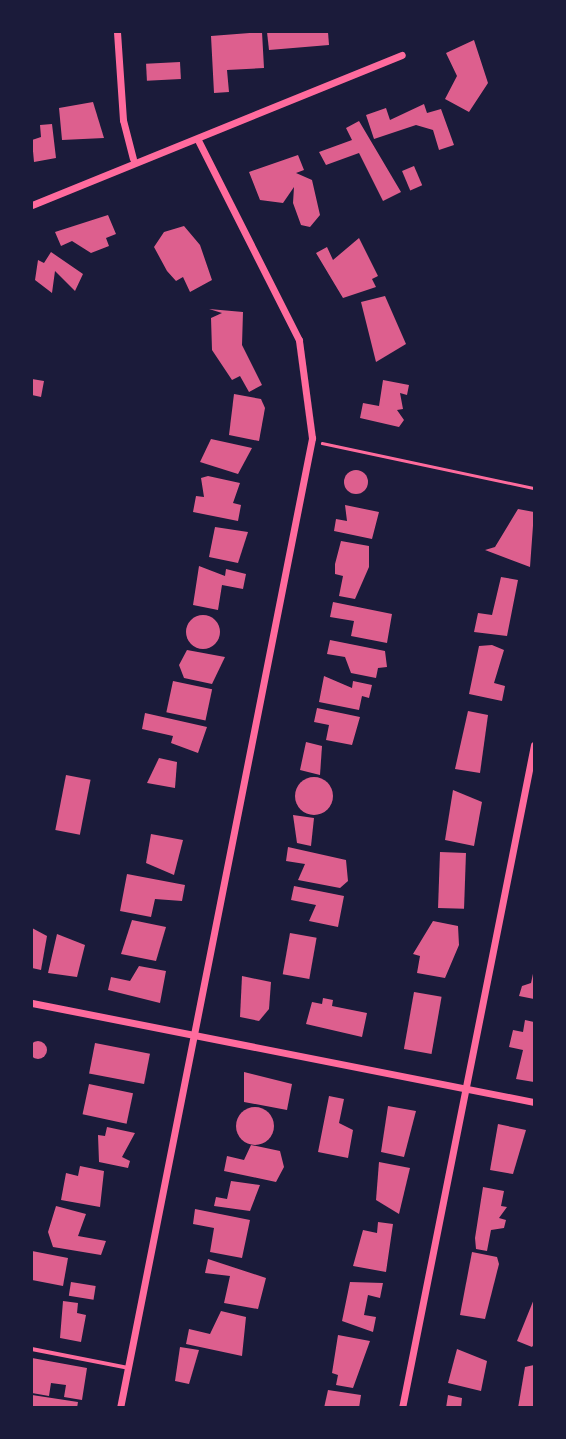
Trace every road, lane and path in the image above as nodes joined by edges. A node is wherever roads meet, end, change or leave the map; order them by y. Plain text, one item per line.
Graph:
1 (117, 32) edge
2 (402, 55) dead end
3 (198, 140) junction
4 (133, 159) junction
5 (32, 205) edge
6 (320, 442) dead end
7 (534, 488) edge
8 (534, 745) edge
9 (32, 1003) edge
10 (195, 1037) junction
11 (464, 1089) junction
12 (534, 1102) edge
13 (32, 1349) edge
14 (129, 1368) junction
15 (120, 1408) edge
16 (402, 1408) edge

1 - 4 street
2 - 3 street
3 - 4 street
3 - 10 street
4 - 5 street
6 - 7 path
8 - 11 street
9 - 10 street
10 - 11 street
10 - 14 street
11 - 12 street
11 - 16 street
13 - 14 lane
14 - 15 street

